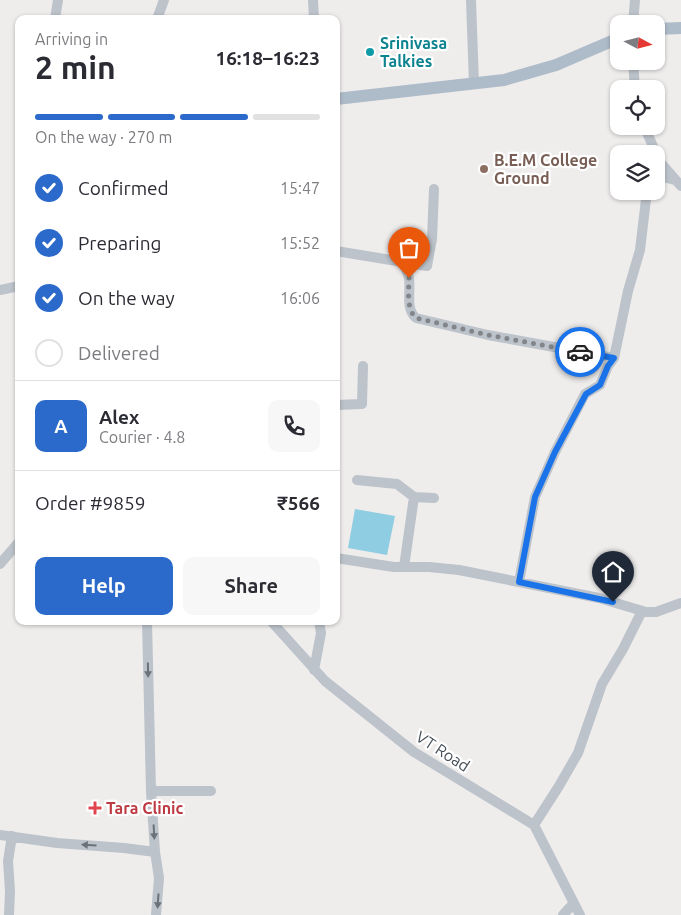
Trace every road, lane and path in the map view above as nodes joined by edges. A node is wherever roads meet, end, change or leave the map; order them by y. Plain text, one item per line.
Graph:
1 (58, 0) edge
2 (164, 0) edge
3 (313, 0) edge
4 (471, 0) edge
5 (635, 0) edge
6 (56, 15) edge
7 (158, 15) edge
8 (314, 15) edge
9 (634, 15) edge
10 (681, 28) edge
11 (665, 29) edge
12 (610, 42) edge
13 (474, 84) junction
14 (340, 99) edge
15 (648, 135) edge
16 (665, 178) edge
17 (679, 183) edge
18 (434, 189) dead end
19 (646, 200) edge
20 (340, 252) edge
21 (403, 262) junction
22 (15, 287) edge
23 (0, 290) edge
24 (614, 358) junction
25 (363, 366) dead end
26 (340, 405) edge
27 (357, 480) dead end
28 (414, 497) junction
29 (434, 498) dead end
30 (15, 547) edge
31 (340, 559) edge
32 (0, 564) edge
33 (404, 567) junction
34 (519, 582) junction
35 (681, 603) edge
36 (642, 611) junction
37 (147, 625) edge
38 (275, 625) edge
39 (320, 625) edge
40 (314, 670) junction
41 (151, 790) junction
42 (211, 791) dead end
43 (534, 825) junction
44 (0, 835) edge
45 (12, 836) junction
46 (155, 852) junction
47 (574, 903) junction
48 (9, 915) edge
49 (156, 915) edge
50 (562, 915) edge
51 (580, 915) edge

1 - 6 street
2 - 7 street
3 - 8 street
4 - 13 street
5 - 9 street
10 - 11 main road
12 - 13 main road
13 - 14 main road
15 - 17 street
16 - 17 street
18 - 21 street
19 - 24 street
20 - 21 street
21 - 24 street
22 - 23 street
24 - 34 street
25 - 26 street
27 - 28 street
28 - 29 street
28 - 33 street
30 - 32 street
31 - 33 street
33 - 34 street
34 - 36 street
35 - 36 street
36 - 43 street
37 -> 41 street
38 - 40 street, VT Road
39 - 40 street
40 - 43 street, VT Road
41 - 42 street
41 -> 46 street
43 - 47 street
44 - 45 street
46 -> 45 street
45 - 48 street
46 -> 49 street
47 - 50 street
47 - 51 street

